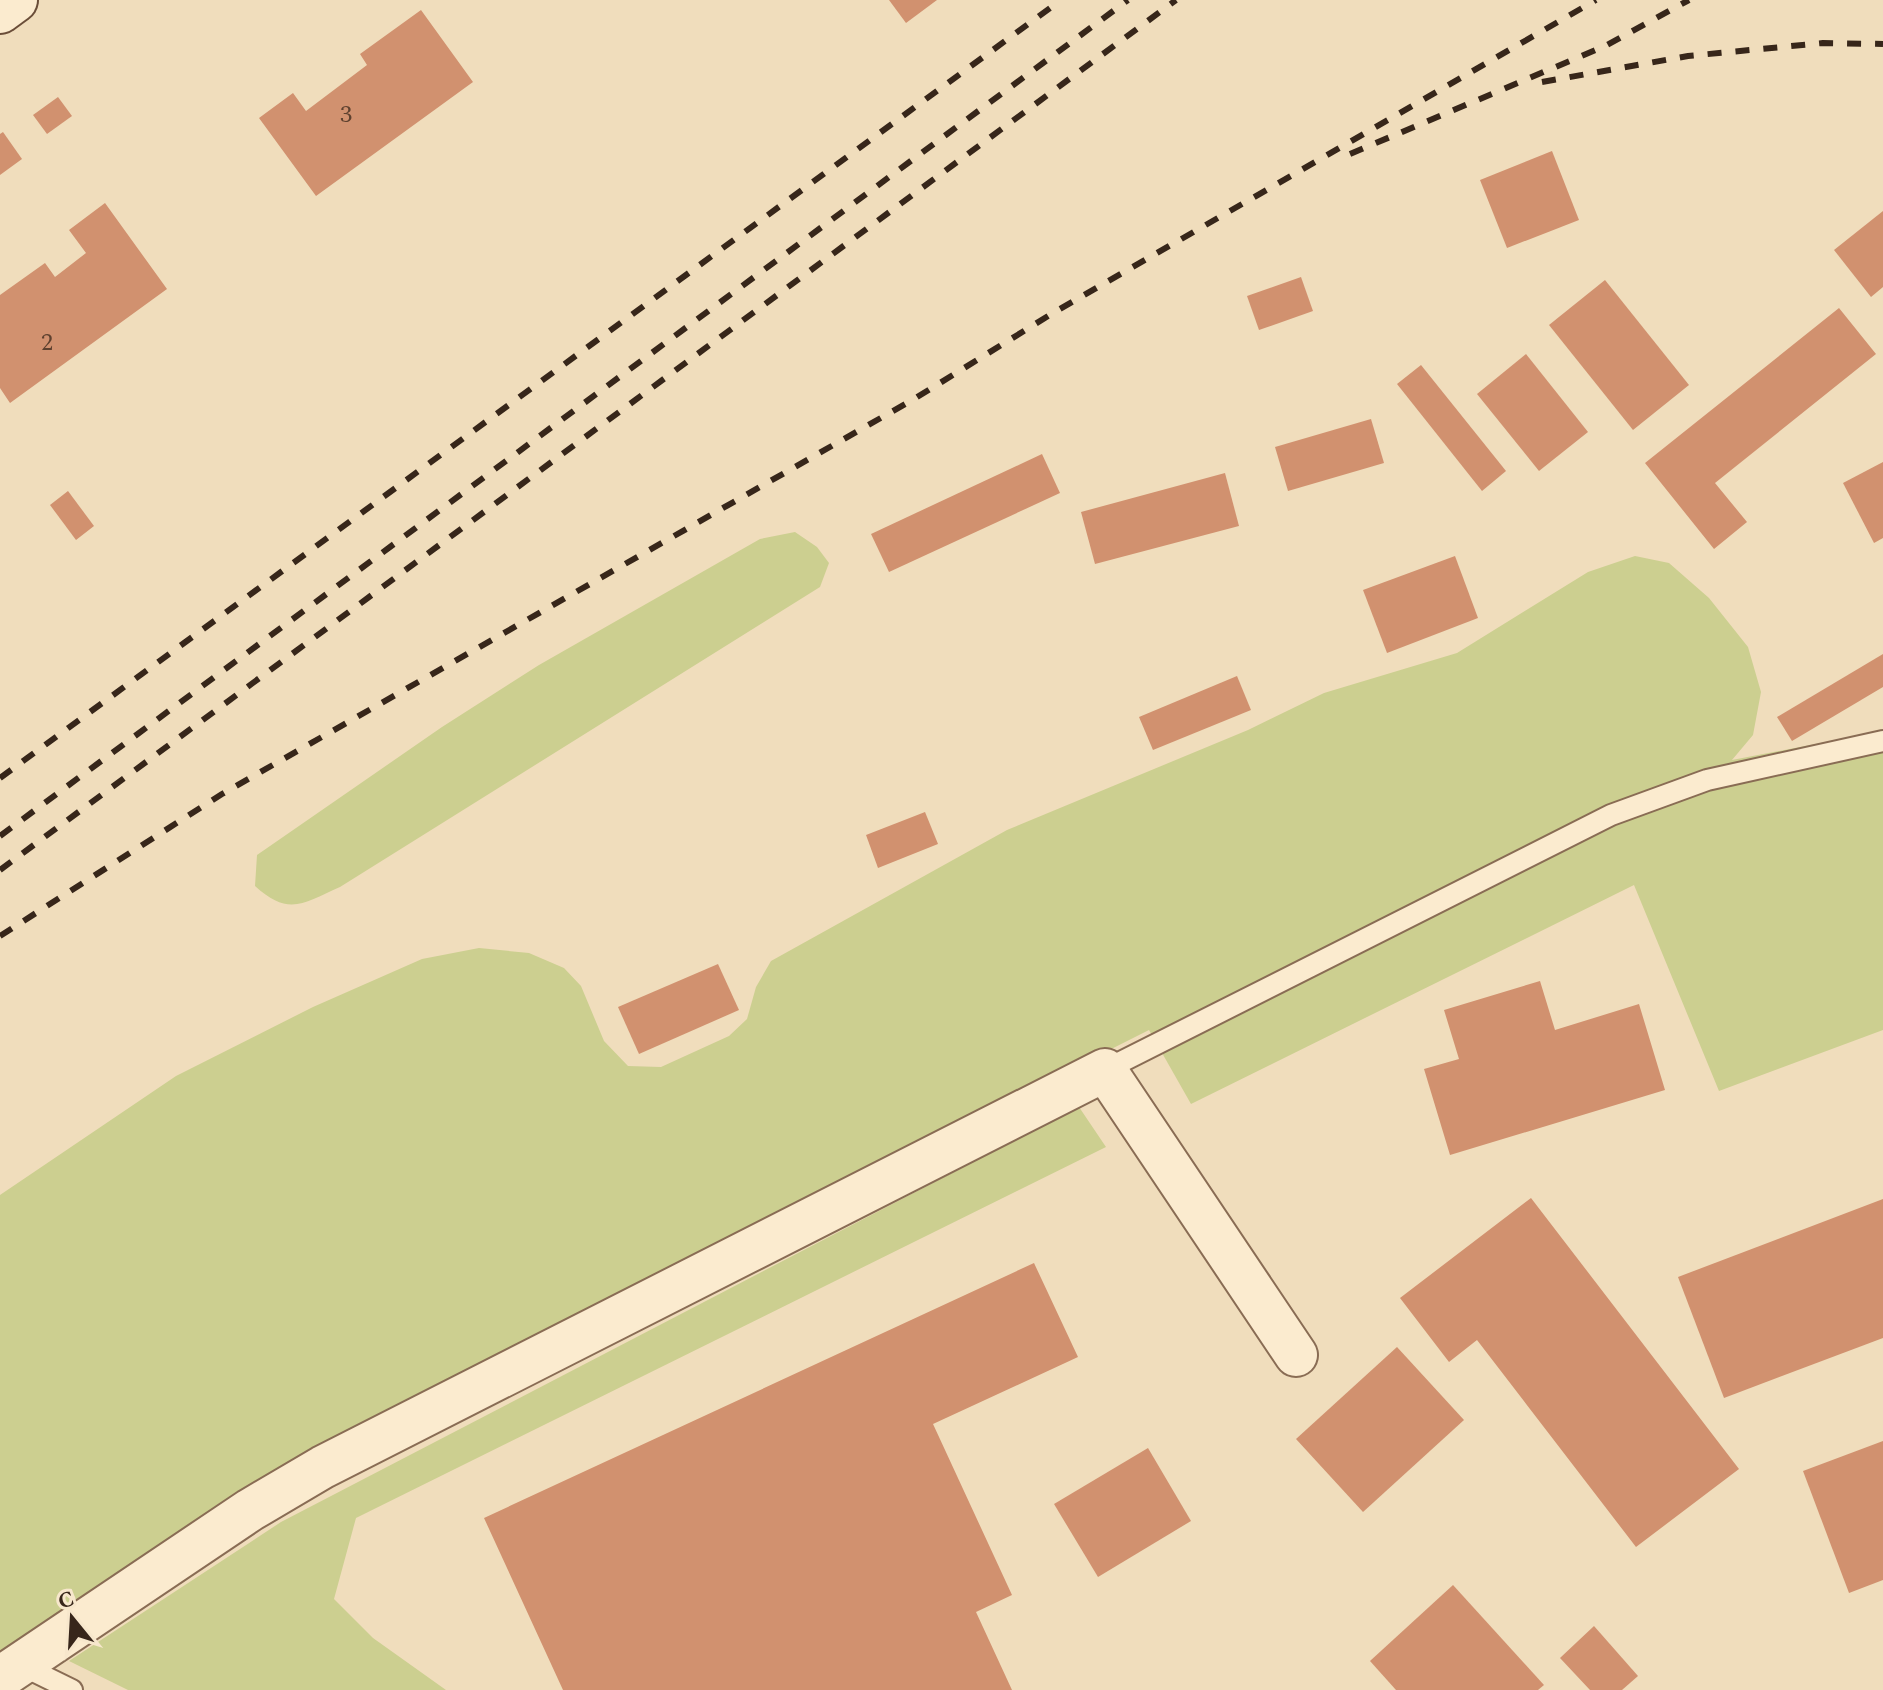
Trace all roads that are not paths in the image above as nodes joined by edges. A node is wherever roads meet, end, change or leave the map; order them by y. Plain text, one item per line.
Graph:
1 (15, 0) edge
2 (0, 11) edge
3 (1883, 741) edge
4 (1105, 1070) junction
5 (1296, 1355) dead end
6 (10, 1671) edge
7 (72, 1690) edge

1 - 2 main road
3 - 4 lane
4 - 5 street
4 - 6 street
6 - 7 lane

